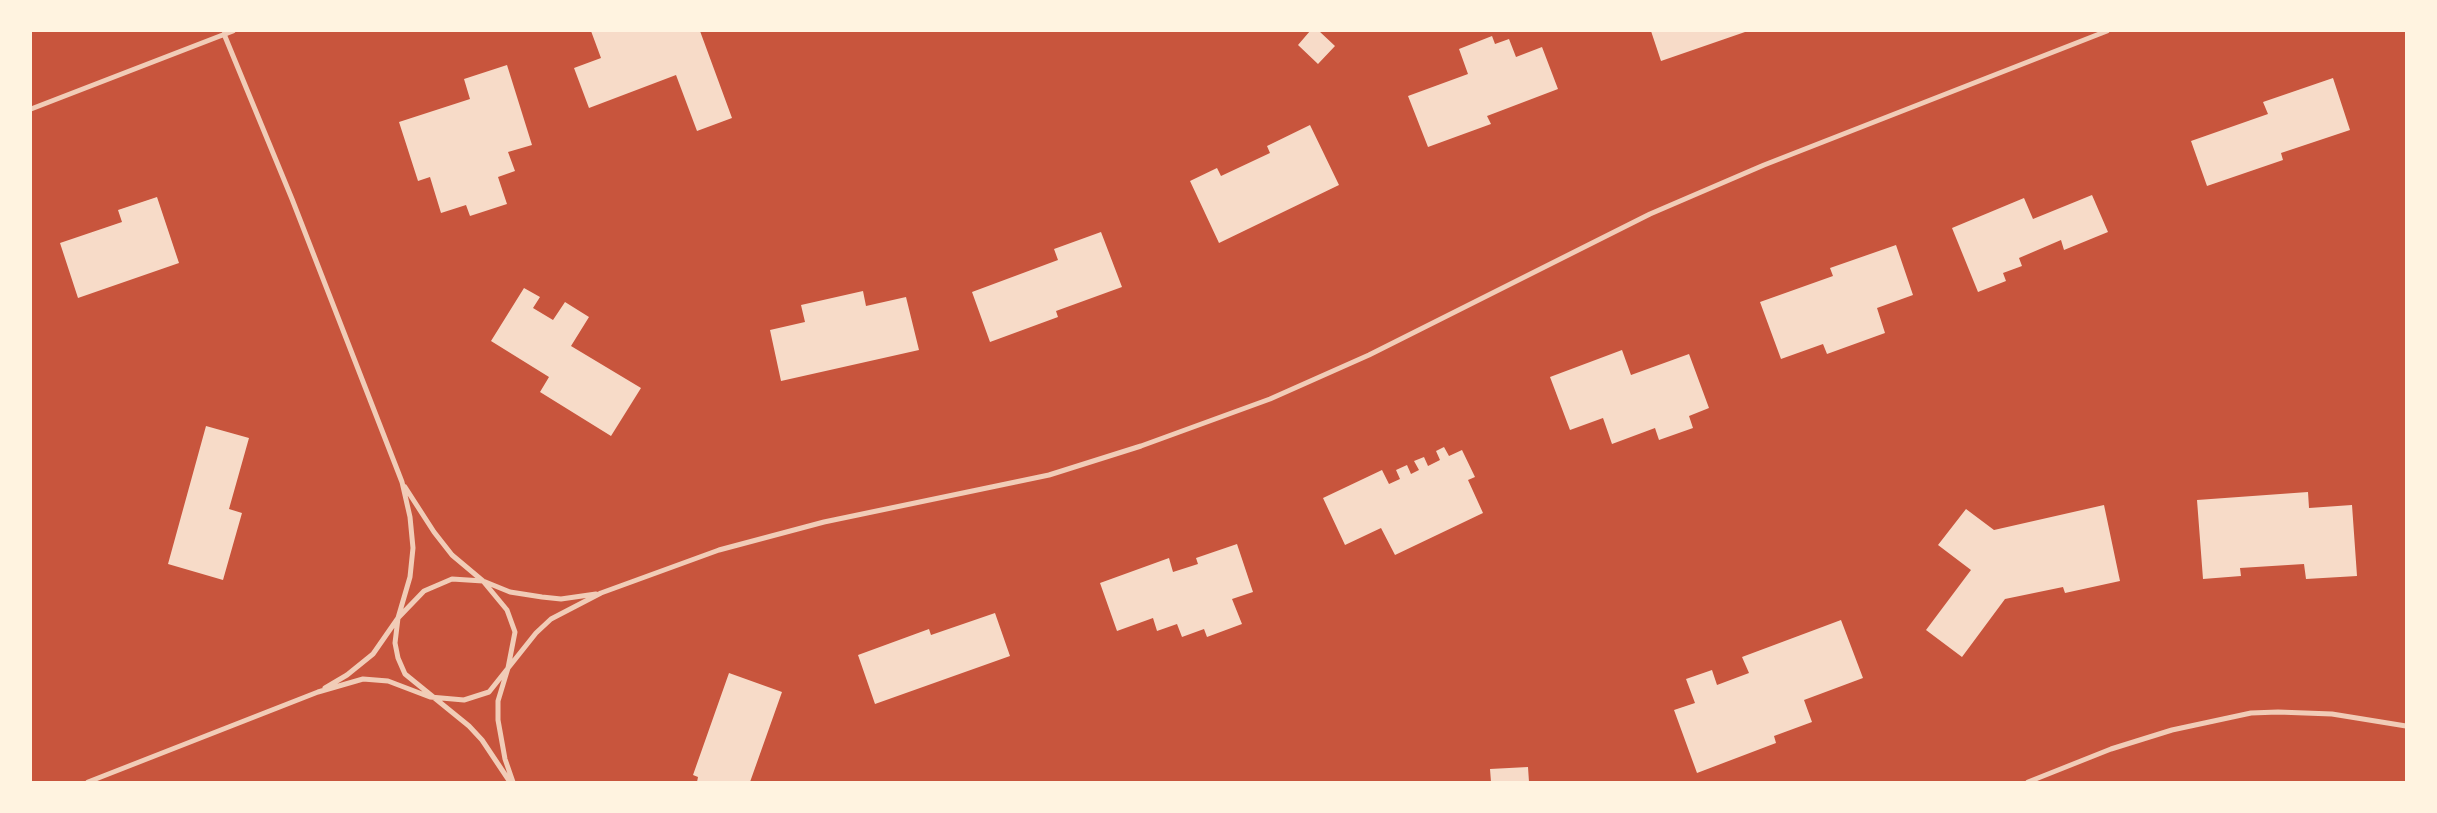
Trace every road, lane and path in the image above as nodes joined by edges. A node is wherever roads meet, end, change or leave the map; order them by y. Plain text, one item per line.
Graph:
1 (233, 31) edge
2 (2107, 31) edge
3 (224, 34) junction
4 (31, 109) edge
5 (402, 482) junction
6 (483, 581) junction
7 (601, 593) junction
8 (398, 618) junction
9 (508, 668) junction
10 (318, 692) junction
11 (430, 697) junction
12 (2406, 726) edge
13 (88, 782) edge
14 (512, 782) edge
15 (2028, 782) edge

1 - 3 street
2 - 7 street
3 - 4 street
3 - 5 street
5 - 6 street
5 - 8 street
6 - 7 street
6 - 8 street
6 - 9 street
7 - 9 street
8 - 10 street
8 - 11 street
9 - 11 street
9 - 14 street
10 - 11 street
10 - 13 street
11 - 14 street
12 - 15 street

